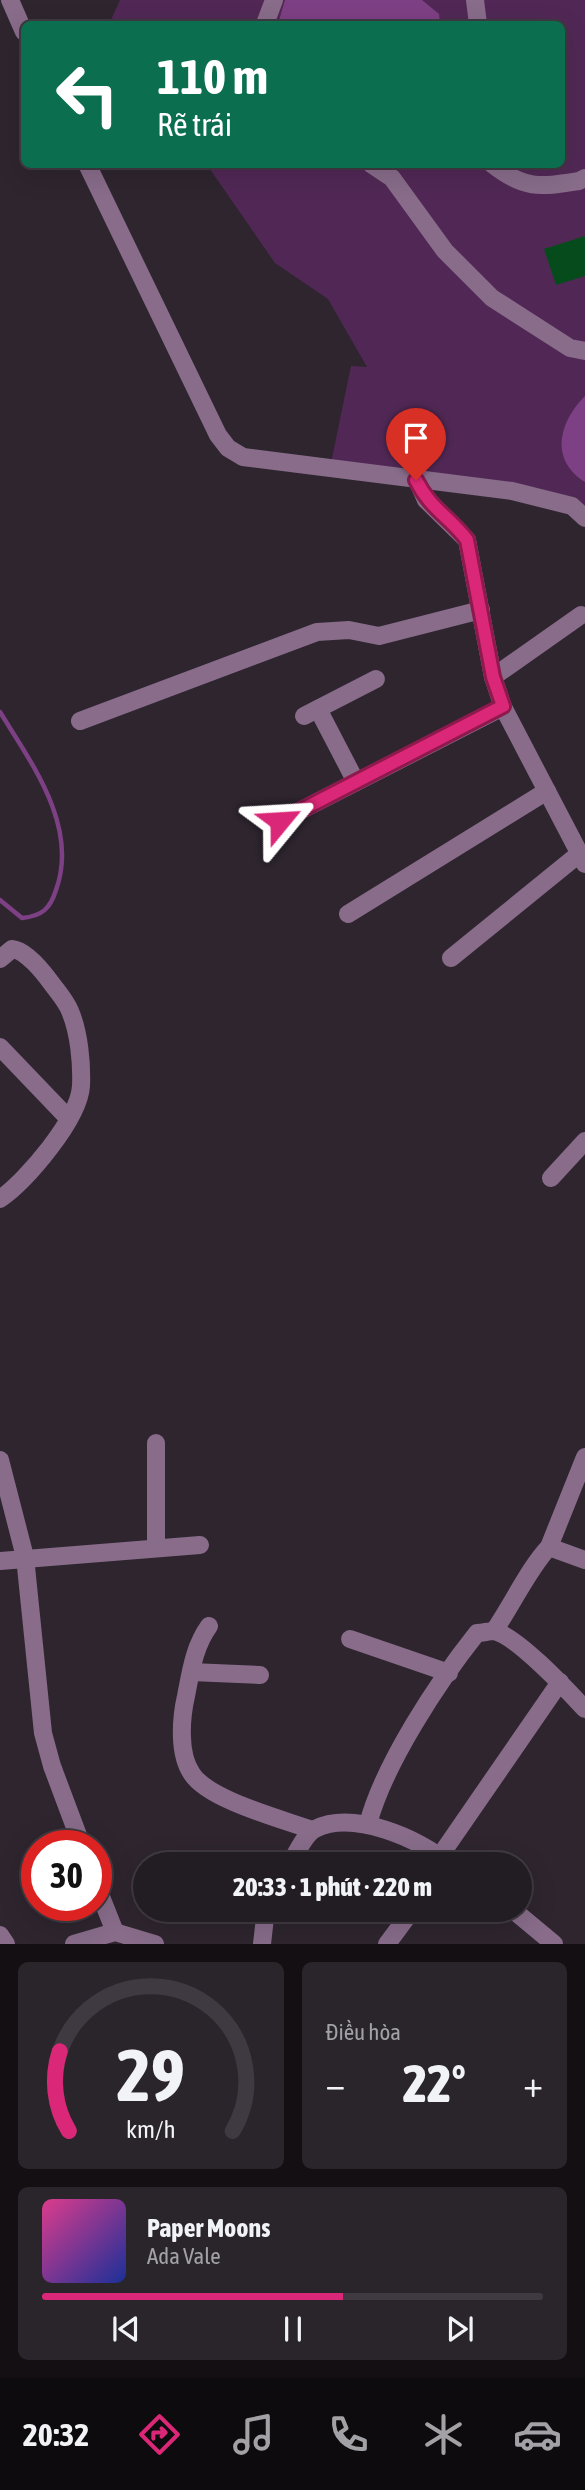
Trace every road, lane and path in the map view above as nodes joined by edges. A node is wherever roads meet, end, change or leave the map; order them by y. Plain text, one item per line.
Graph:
1 (10, 0) edge
2 (274, 0) edge
3 (475, 0) edge
4 (266, 21) edge
5 (478, 21) edge
6 (21, 25) edge
7 (89, 168) edge
8 (377, 168) edge
9 (497, 168) edge
10 (585, 178) edge
11 (585, 351) edge
12 (416, 480) junction
13 (585, 518) edge
14 (481, 610) junction
15 (581, 615) dead end
16 (493, 677) junction
17 (376, 679) dead end
18 (503, 706) junction
19 (79, 721) dead end
20 (356, 782) junction
21 (547, 791) junction
22 (280, 821) dead end
23 (582, 859) edge
24 (348, 914) dead end
25 (451, 958) dead end
26 (0, 959) edge
27 (0, 1047) edge
28 (68, 1118) junction
29 (585, 1141) edge
30 (551, 1178) dead end
31 (0, 1199) edge
32 (156, 1443) dead end
33 (585, 1457) edge
34 (0, 1460) edge
35 (200, 1545) dead end
36 (549, 1546) junction
37 (156, 1548) junction
38 (24, 1557) junction
39 (585, 1560) edge
40 (0, 1561) edge
41 (209, 1626) dead end
42 (494, 1631) junction
43 (350, 1639) dead end
44 (191, 1672) junction
45 (449, 1673) junction
46 (260, 1675) dead end
47 (560, 1682) junction
48 (585, 1709) edge
49 (368, 1824) junction
50 (76, 1830) edge
51 (312, 1830) junction
52 (298, 1852) edge
53 (425, 1852) edge
54 (452, 1852) edge
55 (111, 1921) edge
56 (263, 1922) edge
57 (403, 1922) edge
58 (528, 1922) edge
59 (115, 1932) junction
60 (0, 1935) edge
61 (6, 1944) edge
62 (75, 1944) edge
63 (155, 1944) edge
64 (262, 1944) edge
65 (387, 1944) edge
66 (554, 1944) edge

1 - 6 street
2 - 4 street
3 - 5 street
7 - 12 street
8 - 11 street
9 - 10 street
12 - 13 street
12 - 14 street
14 - 16 street
14 - 19 street
15 - 16 street
16 - 18 street
17 - 20 street
18 - 20 street
18 - 21 street
20 - 22 street
21 - 23 street
21 - 24 street
23 - 25 street
26 - 28 street
27 - 28 street
28 - 31 street
29 - 30 street
32 - 37 street
33 - 36 street
34 - 38 street
35 - 37 street
36 - 39 street
36 - 42 street
37 - 38 street
38 - 40 street
38 - 50 street
41 - 44 street
42 - 45 street
42 - 47 street
43 - 45 street
44 - 46 street
44 - 51 street
45 - 49 street
47 - 48 street
47 - 54 street
49 - 51 street
49 - 53 street
51 - 52 street
55 - 59 street
56 - 64 street
57 - 65 street
58 - 66 street
59 - 62 street
59 - 63 street
60 - 61 street

